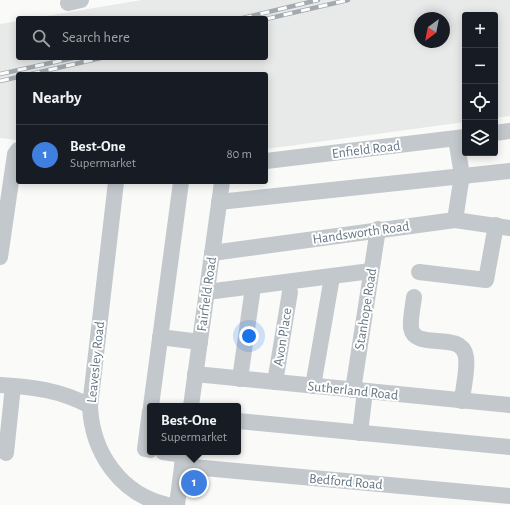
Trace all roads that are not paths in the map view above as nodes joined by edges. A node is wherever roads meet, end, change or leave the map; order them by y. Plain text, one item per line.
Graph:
1 (510, 131) edge
2 (498, 133) edge
3 (460, 138) edge
4 (16, 152) edge
5 (268, 161) edge
6 (510, 171) edge
7 (465, 175) junction
8 (510, 183) edge
9 (116, 184) edge
10 (181, 184) edge
11 (222, 184) edge
12 (219, 202) junction
13 (455, 220) junction
14 (503, 226) edge
15 (378, 229) junction
16 (212, 253) junction
17 (0, 257) edge
18 (371, 271) junction
19 (419, 272) dead end
20 (332, 276) junction
21 (253, 287) junction
22 (206, 292) junction
23 (290, 292) dead end
24 (414, 297) dead end
25 (160, 337) junction
26 (200, 342) junction
27 (195, 374) junction
28 (240, 379) junction
29 (275, 382) junction
30 (6, 386) edge
31 (313, 386) junction
32 (359, 391) junction
33 (462, 401) junction
34 (151, 403) edge
35 (191, 403) edge
36 (510, 405) edge
37 (90, 406) junction
38 (241, 421) edge
39 (360, 433) junction
40 (147, 434) edge
41 (510, 447) edge
42 (147, 449) edge
43 (6, 453) dead end
44 (173, 455) edge
45 (183, 458) edge
46 (510, 496) edge
47 (168, 505) edge
48 (177, 505) edge

1 - 2 street
3 - 5 street, Enfield Road
3 - 7 street
4 - 17 street
6 - 7 street
7 - 8 street
7 - 12 street
7 - 13 street
9 - 37 street, Leavesley Road
10 - 25 street
11 - 12 street, Fairfield Road
12 - 16 street, Fairfield Road
13 - 14 street, Handsworth Road
13 - 15 street, Handsworth Road
14 - 19 street
15 - 16 street, Handsworth Road
15 - 18 street, Stanhope Road
16 - 22 street, Fairfield Road
18 - 20 street
18 - 32 street, Stanhope Road
20 - 21 street
20 - 31 street
21 - 22 street
21 - 28 street
22 - 26 street, Fairfield Road
23 - 29 street, Avon Place
24 - 33 street
25 - 26 street
25 - 34 street
26 - 27 street, Fairfield Road
27 - 28 street, Sutherland Road
27 - 35 street, Fairfield Road
28 - 29 street, Sutherland Road
29 - 31 street, Sutherland Road
30 - 37 street
30 - 43 street
31 - 32 street, Sutherland Road
32 - 33 street, Sutherland Road
32 - 39 street, Stanhope Road
33 - 36 street, Sutherland Road
37 - 47 street, Leavesley Road
38 - 39 street
39 - 41 street
40 - 42 street
44 - 45 street, Bedford Road
45 - 46 street, Bedford Road
45 - 48 street

